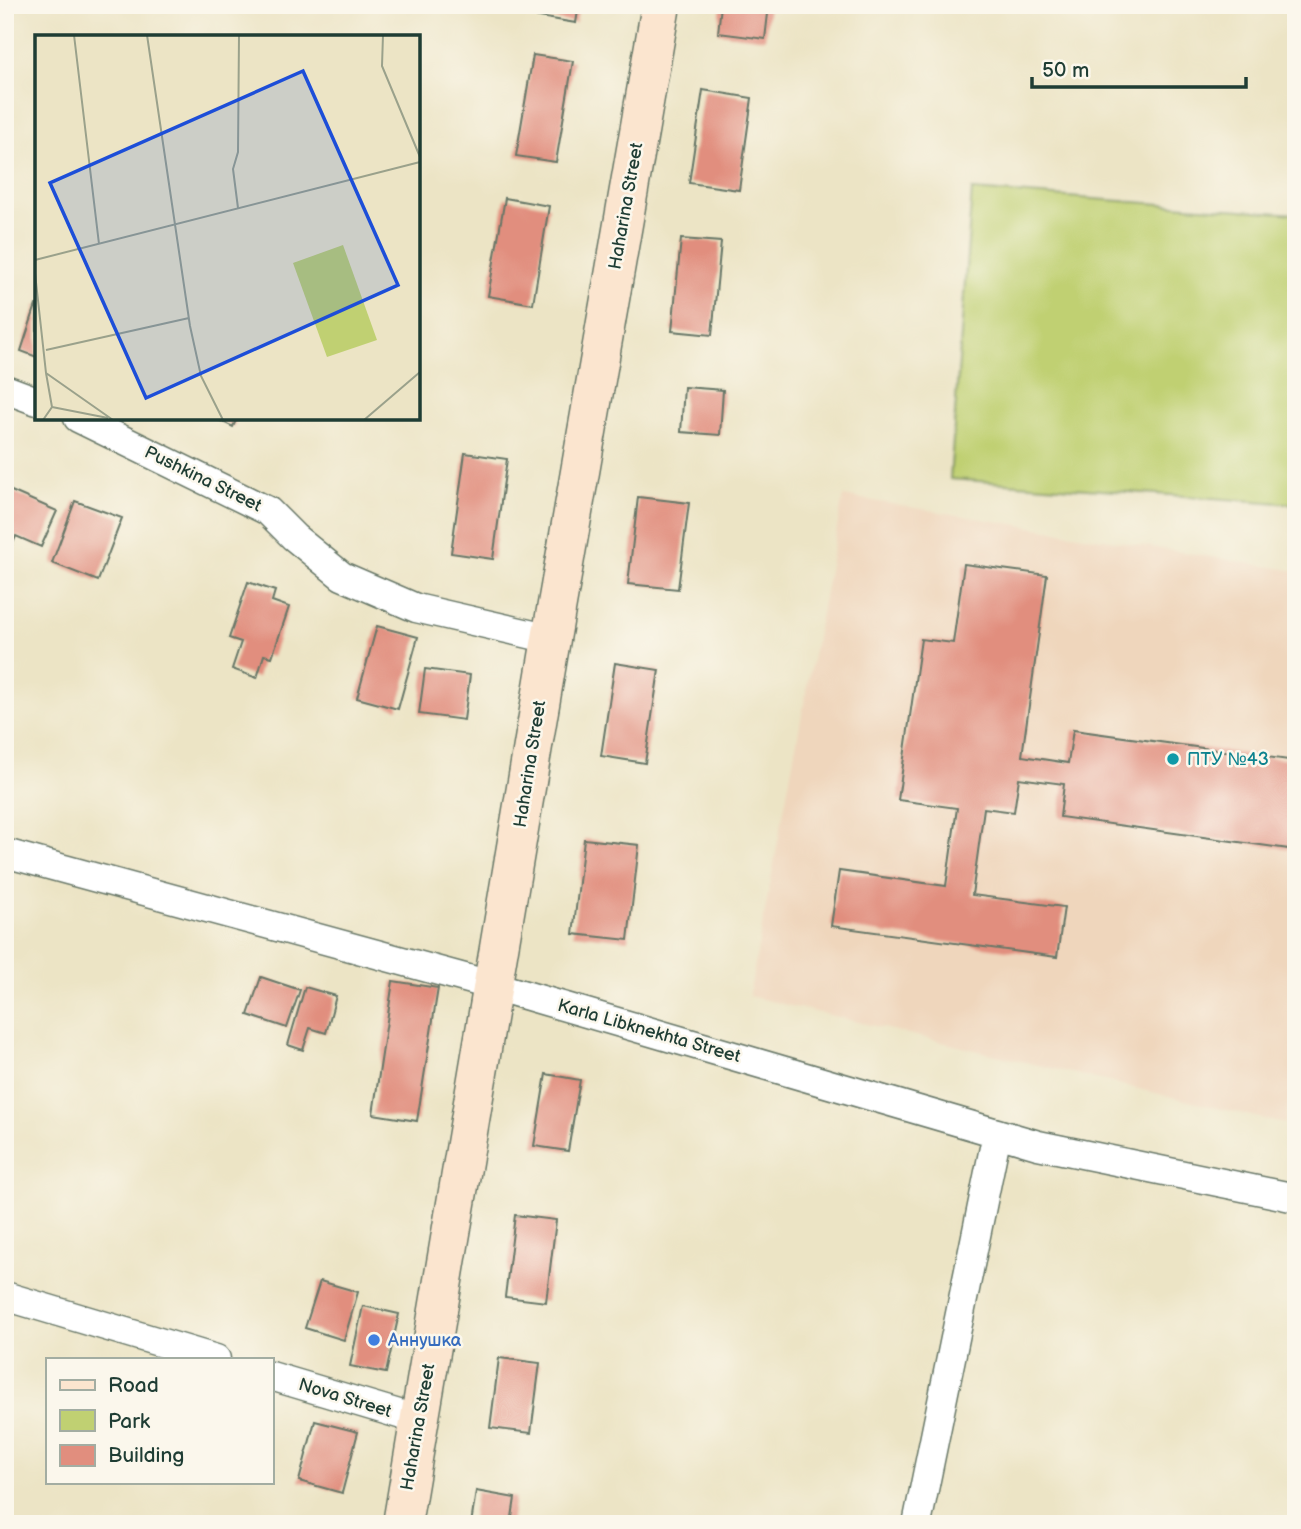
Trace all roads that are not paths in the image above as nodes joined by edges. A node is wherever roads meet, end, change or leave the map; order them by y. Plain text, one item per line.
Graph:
1 (661, 5) edge
2 (5, 389) edge
3 (35, 400) edge
4 (82, 420) edge
5 (551, 639) junction
6 (5, 853) edge
7 (494, 986) junction
8 (996, 1133) junction
9 (1296, 1198) edge
10 (5, 1296) edge
11 (213, 1358) edge
12 (273, 1377) edge
13 (419, 1420) junction
14 (402, 1524) edge
15 (917, 1524) edge

1 - 5 main road, Haharina Street
2 - 3 street
4 - 5 street, Pushkina Street
5 - 7 main road, Haharina Street
6 - 7 street, Karla Libknekhta Street
7 - 8 street, Karla Libknekhta Street
7 - 13 main road, Haharina Street
8 - 9 street, Karla Libknekhta Street
8 - 15 street
10 - 11 street
12 - 13 street, Nova Street
13 - 14 main road, Haharina Street

